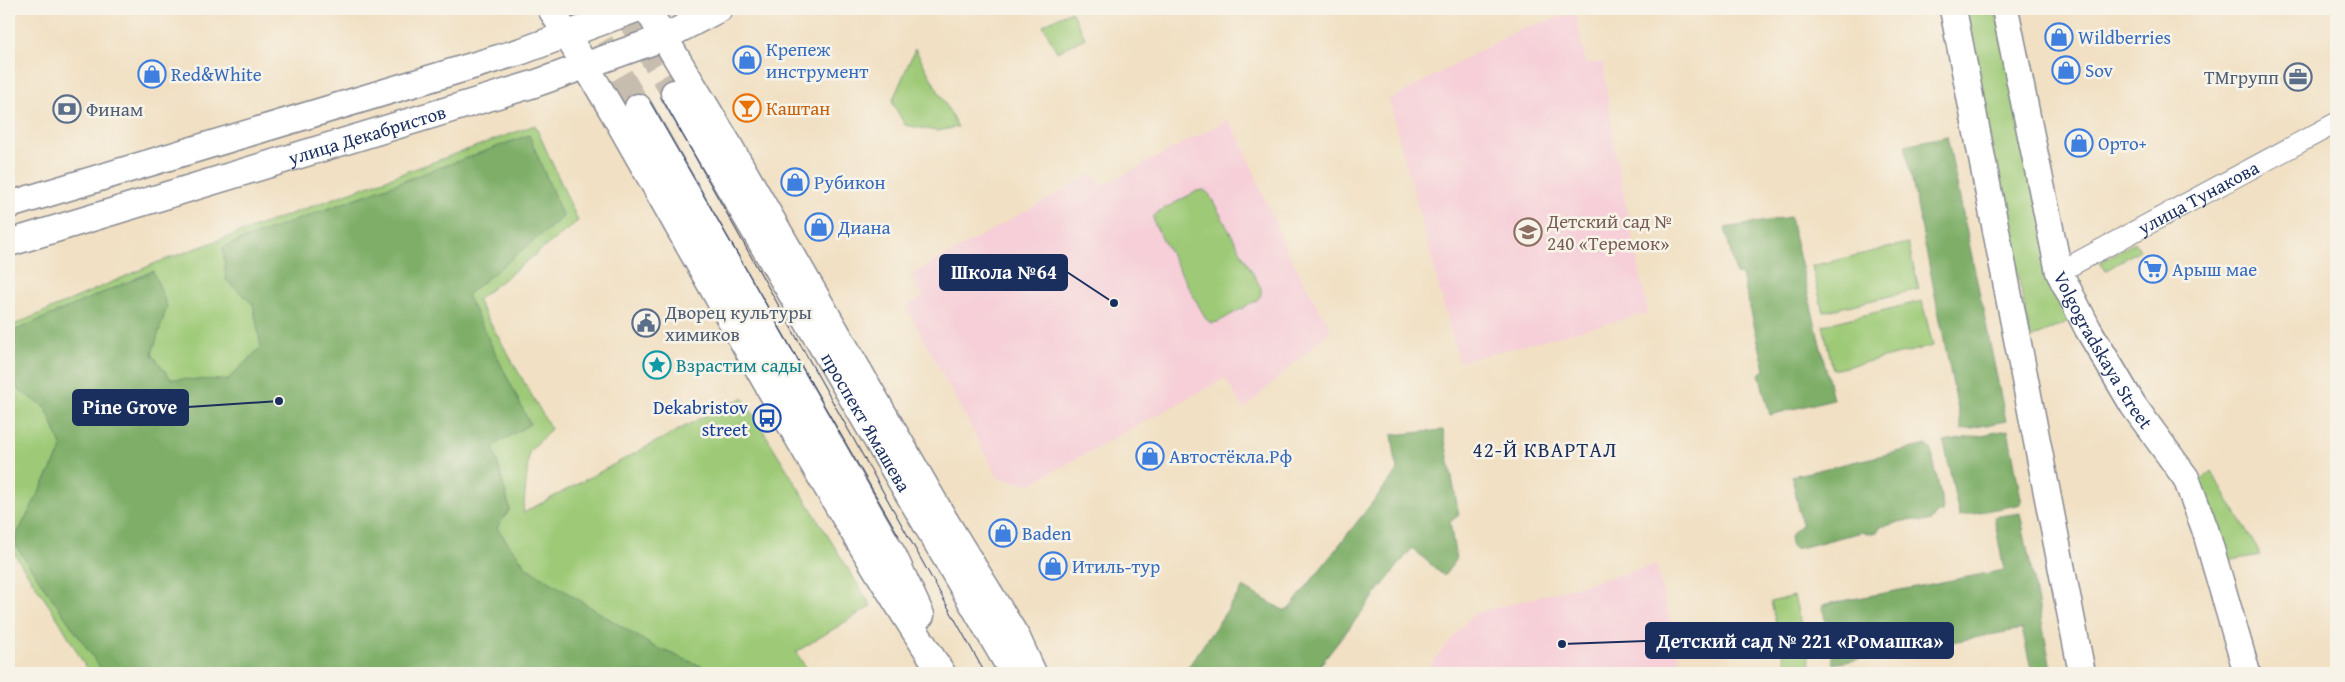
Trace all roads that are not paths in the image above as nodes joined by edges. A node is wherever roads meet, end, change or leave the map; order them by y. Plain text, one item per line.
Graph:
1 (551, 9) edge
2 (636, 9) edge
3 (648, 9) edge
4 (719, 9) edge
5 (1953, 9) edge
6 (2005, 9) edge
7 (566, 36) junction
8 (665, 38) junction
9 (586, 67) junction
10 (674, 93) tunnel mouth
11 (638, 107) tunnel mouth
12 (2336, 123) edge
13 (9, 205) edge
14 (9, 243) edge
15 (2059, 272) junction
16 (942, 673) edge
17 (948, 673) edge
18 (1013, 673) edge
19 (1033, 673) edge
20 (2082, 673) edge
21 (2248, 673) edge

1 - 7 main road
2 - 7 main road, улица Декабристов
3 - 8 main road
4 - 8 main road, улица Декабристов
5 - 20 main road
6 - 15 main road, Volgogradskaya Street
7 - 9 main road
7 - 13 main road, улица Декабристов
8 - 9 main road, улица Декабристов
8 - 19 main road
9 - 14 main road, улица Декабристов
9 - 16 main road
10 - 18 main road, проспект Ямашева
11 - 17 main road
12 - 15 street, улица Тунакова
15 - 21 main road, Volgogradskaya Street

